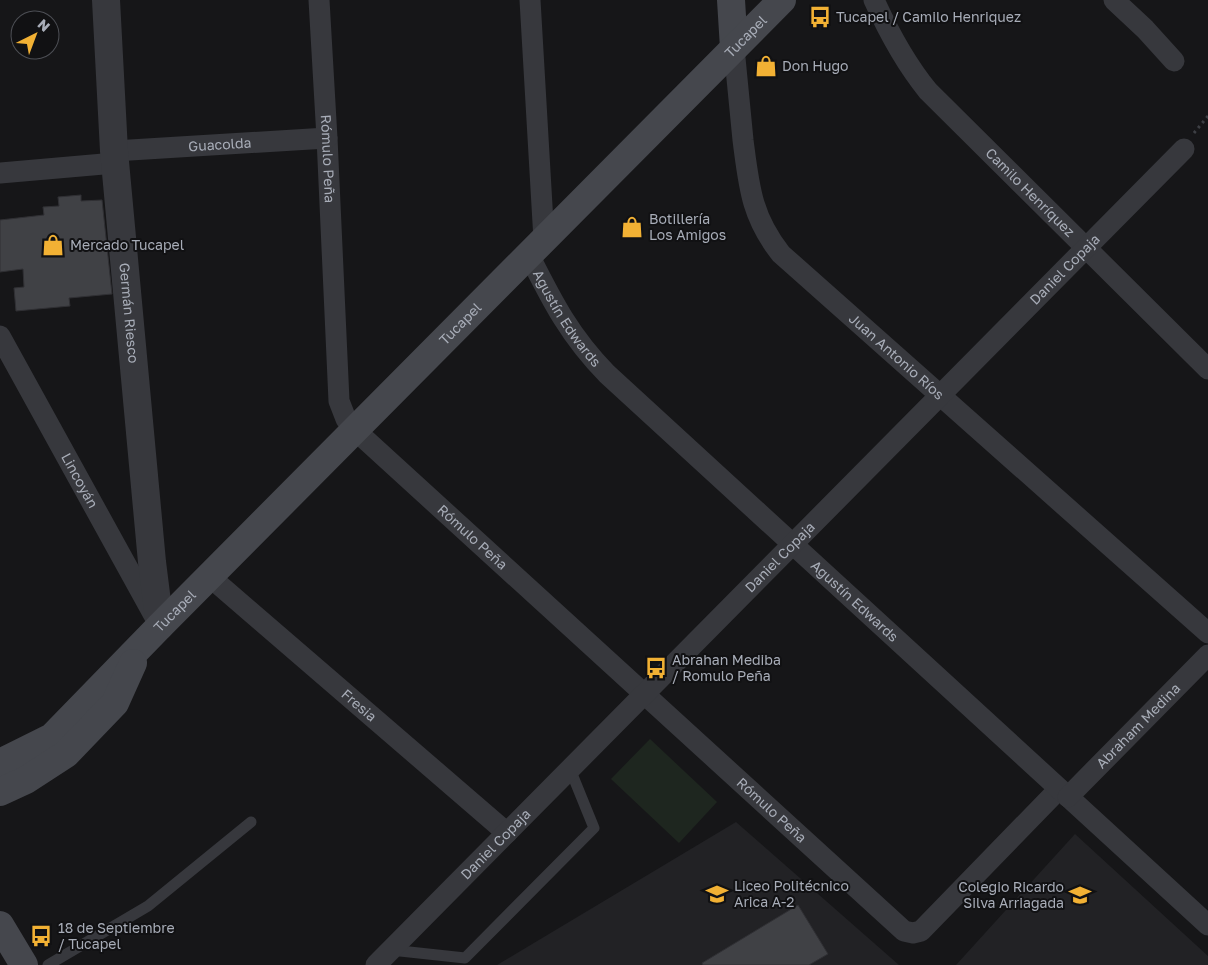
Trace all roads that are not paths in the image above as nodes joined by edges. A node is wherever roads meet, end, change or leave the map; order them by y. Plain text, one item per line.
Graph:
1 (106, 0) edge
2 (319, 0) edge
3 (530, 0) edge
4 (731, 0) edge
5 (782, 0) edge
6 (874, 0) edge
7 (1114, 0) edge
8 (734, 48) junction
9 (1174, 61) dead end
10 (327, 138) junction
11 (1184, 149) dead end
12 (114, 157) junction
13 (0, 173) edge
14 (537, 248) junction
15 (1085, 248) junction
16 (0, 336) edge
17 (1208, 369) edge
18 (940, 395) junction
19 (355, 430) junction
20 (793, 544) junction
21 (209, 576) junction
22 (160, 626) junction
23 (1208, 633) edge
24 (139, 648) junction
25 (1208, 655) edge
26 (644, 694) junction
27 (0, 763) edge
28 (570, 769) junction
29 (0, 792) edge
30 (1064, 793) junction
31 (251, 822) dead end
32 (508, 832) junction
33 (1208, 924) edge
34 (0, 925) edge
35 (913, 933) joint
36 (391, 950) junction
37 (24, 965) edge
38 (48, 965) edge
39 (376, 965) edge

1 - 12 street, Germán Riesco
2 - 10 street, Rómulo Peña
3 - 14 street, Agustín Edwards
4 - 8 main road, Juan Antonio Ríos
5 - 8 main road, Tucapel
6 - 15 street, Camilo Henríquez
7 - 9 street
8 - 14 main road, Tucapel
8 - 18 street, Juan Antonio Ríos
10 - 12 street, Guacolda
10 - 19 street, Rómulo Peña
11 - 15 street, Daniel Copaja
12 - 13 street, Guacolda
12 - 22 street, Germán Riesco
14 - 19 main road, Tucapel
14 - 20 street, Agustín Edwards
15 - 17 street, Camilo Henríquez
15 - 18 street, Daniel Copaja
16 - 22 street, Lincoyán
18 - 20 street, Daniel Copaja
18 - 23 street, Juan Antonio Ríos
19 - 21 main road, Tucapel
19 - 26 street, Rómulo Peña
20 - 26 street, Daniel Copaja
20 - 30 street, Agustín Edwards
21 - 22 main road, Tucapel
21 - 32 street, Fresia
22 - 24 main road, Tucapel
24 - 27 main road, Tucapel
24 - 29 main road, Tucapel
25 - 30 street, Abraham Medina
26 - 28 street, Daniel Copaja
26 - 35 street, Rómulo Peña
28 - 32 street, Daniel Copaja
28 - 36 lane
30 - 33 street, Agustín Edwards
30 - 35 street, Abraham Medina
31 - 38 lane
32 - 36 street, Daniel Copaja
34 - 37 main road
36 - 39 street, Daniel Copaja

